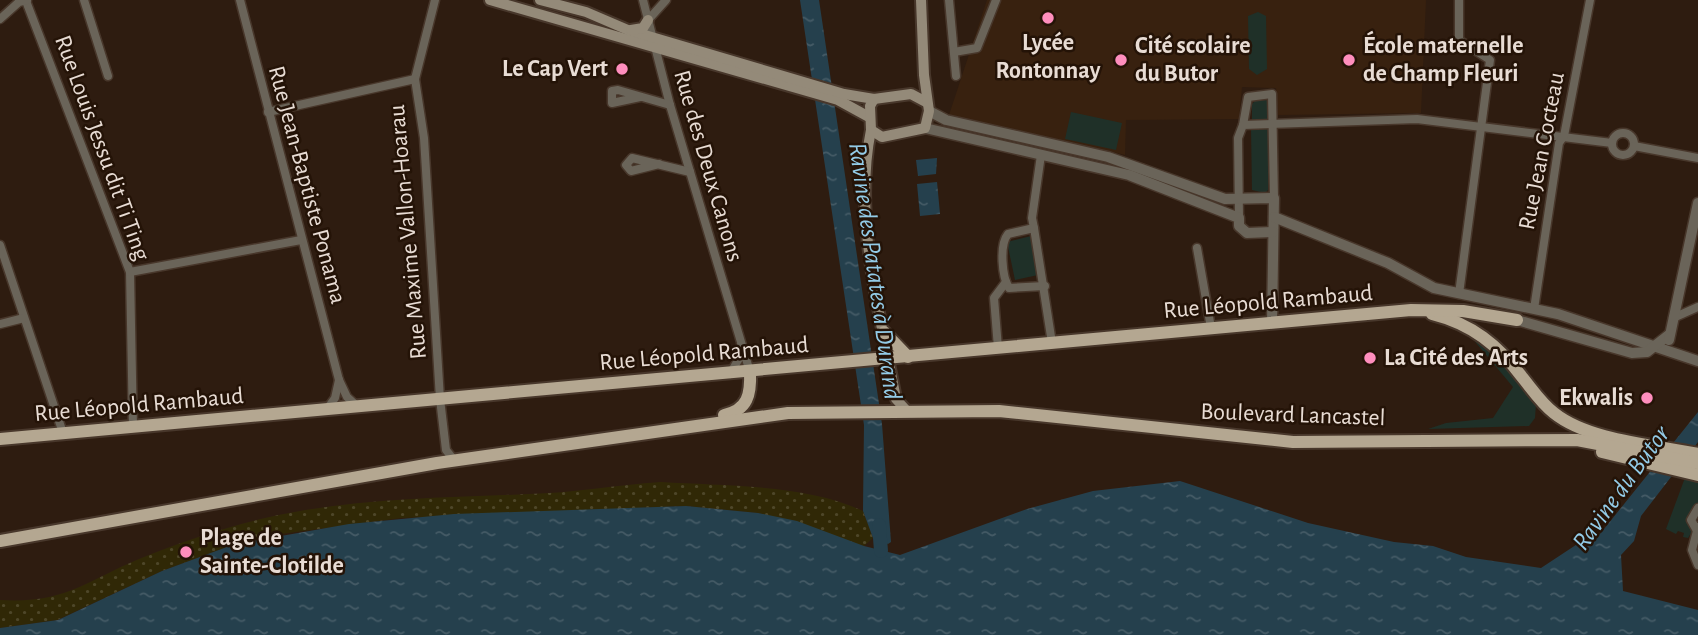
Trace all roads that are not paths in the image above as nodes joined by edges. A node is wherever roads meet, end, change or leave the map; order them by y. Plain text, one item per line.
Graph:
1 (27, 0) edge
2 (84, 0) edge
3 (240, 0) edge
4 (435, 0) edge
5 (490, 0) edge
6 (540, 0) edge
7 (643, 0) edge
8 (666, 0) edge
9 (921, 0) edge
10 (949, 0) edge
11 (996, 0) edge
12 (1459, 0) edge
13 (1590, 0) edge
14 (0, 19) edge
15 (648, 20) junction
16 (628, 30) junction
17 (654, 43) junction
18 (954, 52) junction
19 (924, 75) junction
20 (108, 76) dead end
21 (956, 76) dead end
22 (415, 79) junction
23 (911, 94) junction
24 (837, 96) junction
25 (640, 97) dead end
26 (874, 99) junction
27 (670, 105) junction
28 (928, 106) junction
29 (268, 112) junction
30 (869, 117) junction
31 (1243, 125) junction
32 (1274, 125) junction
33 (1482, 125) junction
34 (925, 128) junction
35 (871, 130) junction
36 (1564, 136) junction
37 (882, 137) junction
38 (1612, 143) junction
39 (1634, 146) junction
40 (869, 152) junction
41 (1041, 155) junction
42 (1698, 158) edge
43 (659, 164) dead end
44 (690, 172) junction
45 (1274, 198) junction
46 (1238, 200) junction
47 (1698, 203) edge
48 (1274, 217) junction
49 (1239, 218) junction
50 (1034, 228) junction
51 (1273, 232) junction
52 (1256, 234) junction
53 (301, 240) junction
54 (0, 245) edge
55 (1197, 248) dead end
56 (1271, 250) junction
57 (130, 272) junction
58 (1006, 282) junction
59 (1045, 286) junction
60 (1459, 294) junction
61 (1698, 307) edge
62 (1534, 309) junction
63 (1411, 310) junction
64 (24, 318) junction
65 (1673, 318) junction
66 (1517, 320) joint
67 (1272, 323) junction
68 (0, 324) edge
69 (1211, 328) junction
70 (884, 332) junction
71 (1670, 334) junction
72 (741, 342) junction
73 (1052, 343) junction
74 (1656, 347) junction
75 (998, 348) junction
76 (1668, 352) junction
77 (908, 358) junction
78 (889, 359) junction
79 (1698, 361) edge
80 (750, 372) junction
81 (730, 374) junction
82 (339, 380) junction
83 (440, 399) junction
84 (357, 406) junction
85 (326, 409) junction
86 (906, 410) junction
87 (697, 424) junction
88 (133, 428) junction
89 (63, 433) junction
90 (0, 439) edge
91 (1624, 447) junction
92 (1697, 457) edge
93 (454, 460) junction
94 (1698, 474) edge
95 (1698, 508) edge
96 (1697, 528) edge
97 (0, 541) edge
98 (1698, 565) edge

1 - 14 street, Rue Louis Jessu dit Ti Ting
1 - 57 street, Rue Louis Jessu dit Ti Ting
2 - 20 street
3 - 29 street, Rue Jean-Baptiste Ponama
4 - 22 street, Rue Maxime Vallon-Hoarau
5 - 17 main road
6 - 16 main road
7 - 15 street, Rue des Deux Canons
8 - 15 street
9 - 19 main road
10 - 18 street
11 - 18 street
12 - 33 street
13 - 36 street, Rue Jean Cocteau
15 - 16 main road
15 - 17 street, Rue des Deux Canons
16 - 17 main road
17 - 24 main road
17 - 27 street, Rue des Deux Canons
18 - 21 street
19 - 23 main road
19 - 28 main road
22 - 29 street
22 - 83 street, Rue Maxime Vallon-Hoarau
23 - 26 main road
23 - 28 main road
24 - 26 main road
24 - 30 main road
25 - 27 street
26 - 30 main road
27 - 44 street, Rue des Deux Canons
28 - 34 main road
28 - 46 street
29 - 53 street, Rue Jean-Baptiste Ponama
30 - 35 main road
31 - 32 street
31 - 32 street
31 - 46 street
32 - 33 street
32 - 45 street
33 - 36 street
33 - 60 street
34 - 37 main road
34 - 41 street
35 - 37 main road
35 - 40 main road
36 - 38 street
36 - 62 street, Rue Jean Cocteau
37 - 40 main road
38 - 39 street
38 - 39 street
39 - 42 street
40 - 70 main road
41 - 49 street
41 - 50 street
43 - 44 street
44 - 72 street, Rue des Deux Canons
45 - 46 street
45 - 48 street
46 - 49 street
47 - 65 street
48 - 51 street
48 - 60 street, Rue Léopold Rambaud
49 - 52 street
50 - 58 street
50 - 59 street
51 - 52 street
51 - 56 street
52 - 56 street
53 - 57 street
53 - 82 street, Rue Jean-Baptiste Ponama
54 - 64 street
55 - 69 street
56 - 67 street
57 - 88 street, Rue Louis Jessu dit Ti Ting
58 - 59 street
58 - 75 street
59 - 73 street
60 - 62 street, Rue Léopold Rambaud
61 - 65 street
62 - 74 street, Rue Léopold Rambaud
63 - 66 main road
63 - 67 main road, Rue Léopold Rambaud
63 - 91 main road
64 - 68 street
64 - 89 street
65 - 71 street
66 - 74 street, Rue Léopold Rambaud
67 - 69 main road, Rue Léopold Rambaud
69 - 73 main road, Rue Léopold Rambaud
70 - 77 main road
70 - 78 main road
71 - 74 street
71 - 76 street
72 - 80 street, Rue des Deux Canons
72 - 81 street
73 - 75 main road, Rue Léopold Rambaud
74 - 76 street, Rue Léopold Rambaud
75 - 77 main road, Rue Léopold Rambaud
76 - 79 street, Rue Léopold Rambaud
77 - 78 main road, Rue Léopold Rambaud
78 - 80 main road, Rue Léopold Rambaud
78 - 86 main road
80 - 81 main road, Rue Léopold Rambaud
80 - 87 main road
81 - 83 main road, Rue Léopold Rambaud
82 - 84 street, Rue Jean-Baptiste Ponama
82 - 85 street
83 - 84 main road, Rue Léopold Rambaud
83 - 93 street, Rue Maxime Vallon-Hoarau
84 - 85 main road, Rue Léopold Rambaud
85 - 88 main road, Rue Léopold Rambaud
86 - 87 main road, Boulevard Lancastel
86 - 91 main road, Boulevard Lancastel
87 - 93 main road
88 - 89 main road, Rue Léopold Rambaud
89 - 90 main road, Rue Léopold Rambaud
91 - 92 main road
91 - 94 main road
93 - 97 main road
95 - 96 street
96 - 98 street

